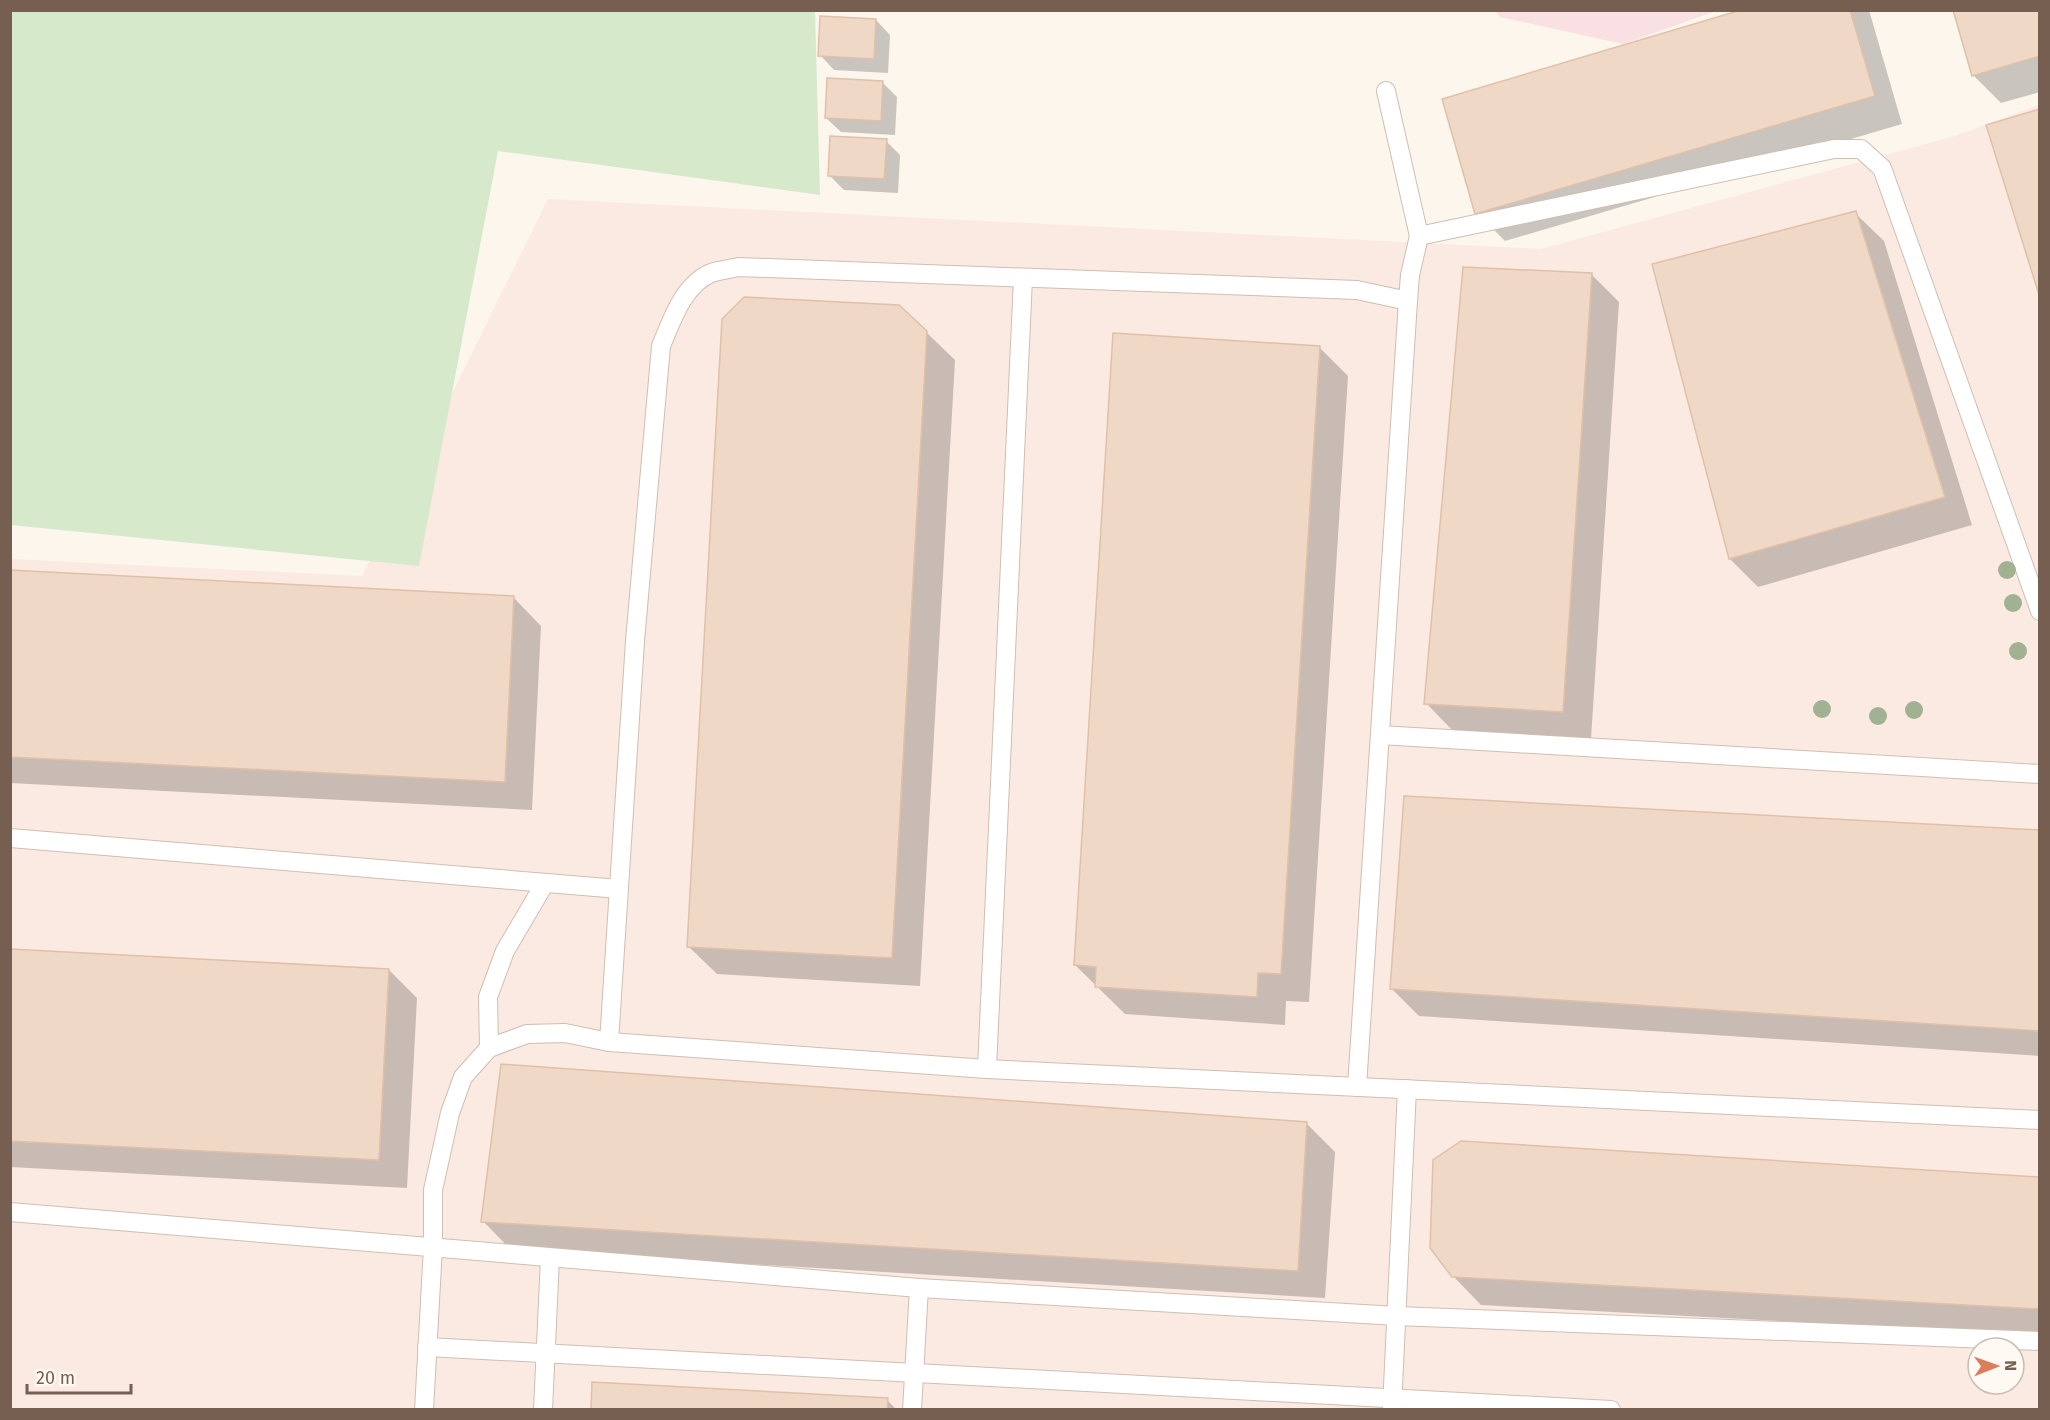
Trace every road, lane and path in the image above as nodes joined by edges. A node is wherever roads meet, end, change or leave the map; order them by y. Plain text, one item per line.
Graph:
1 (1386, 91) dead end
2 (1419, 236) junction
3 (1023, 278) junction
4 (1408, 301) junction
5 (2040, 611) edge
6 (1380, 735) junction
7 (2040, 774) edge
8 (10, 838) edge
9 (545, 883) junction
10 (619, 890) junction
11 (609, 1042) junction
12 (489, 1048) junction
13 (987, 1069) junction
14 (1357, 1087) junction
15 (1407, 1089) junction
16 (2040, 1120) edge
17 (10, 1212) edge
18 (433, 1247) junction
19 (550, 1258) junction
20 (919, 1288) junction
21 (1397, 1316) junction
22 (2040, 1341) edge
23 (427, 1347) junction
24 (546, 1352) junction
25 (914, 1373) junction
26 (1393, 1404) edge
27 (424, 1410) edge
28 (543, 1410) edge
29 (912, 1410) edge
30 (1611, 1410) edge

1 - 2 lane
2 - 4 lane
2 - 5 lane
3 - 4 lane
3 - 10 lane
3 - 13 lane
4 - 6 lane
6 - 7 lane
6 - 14 lane
8 - 9 lane
9 - 10 lane
9 - 12 lane
10 - 11 lane
11 - 12 lane
11 - 13 lane
12 - 18 lane
13 - 14 lane
14 - 15 lane
15 - 16 lane
15 - 21 lane
17 - 18 lane
18 - 19 lane
18 - 23 lane
19 - 20 lane
19 - 24 lane
20 - 21 lane
20 - 25 lane
21 - 22 lane
21 - 26 lane
23 - 24 lane
23 - 27 lane
24 - 25 lane
24 - 28 lane
25 - 26 lane
25 - 29 lane
26 - 30 lane

